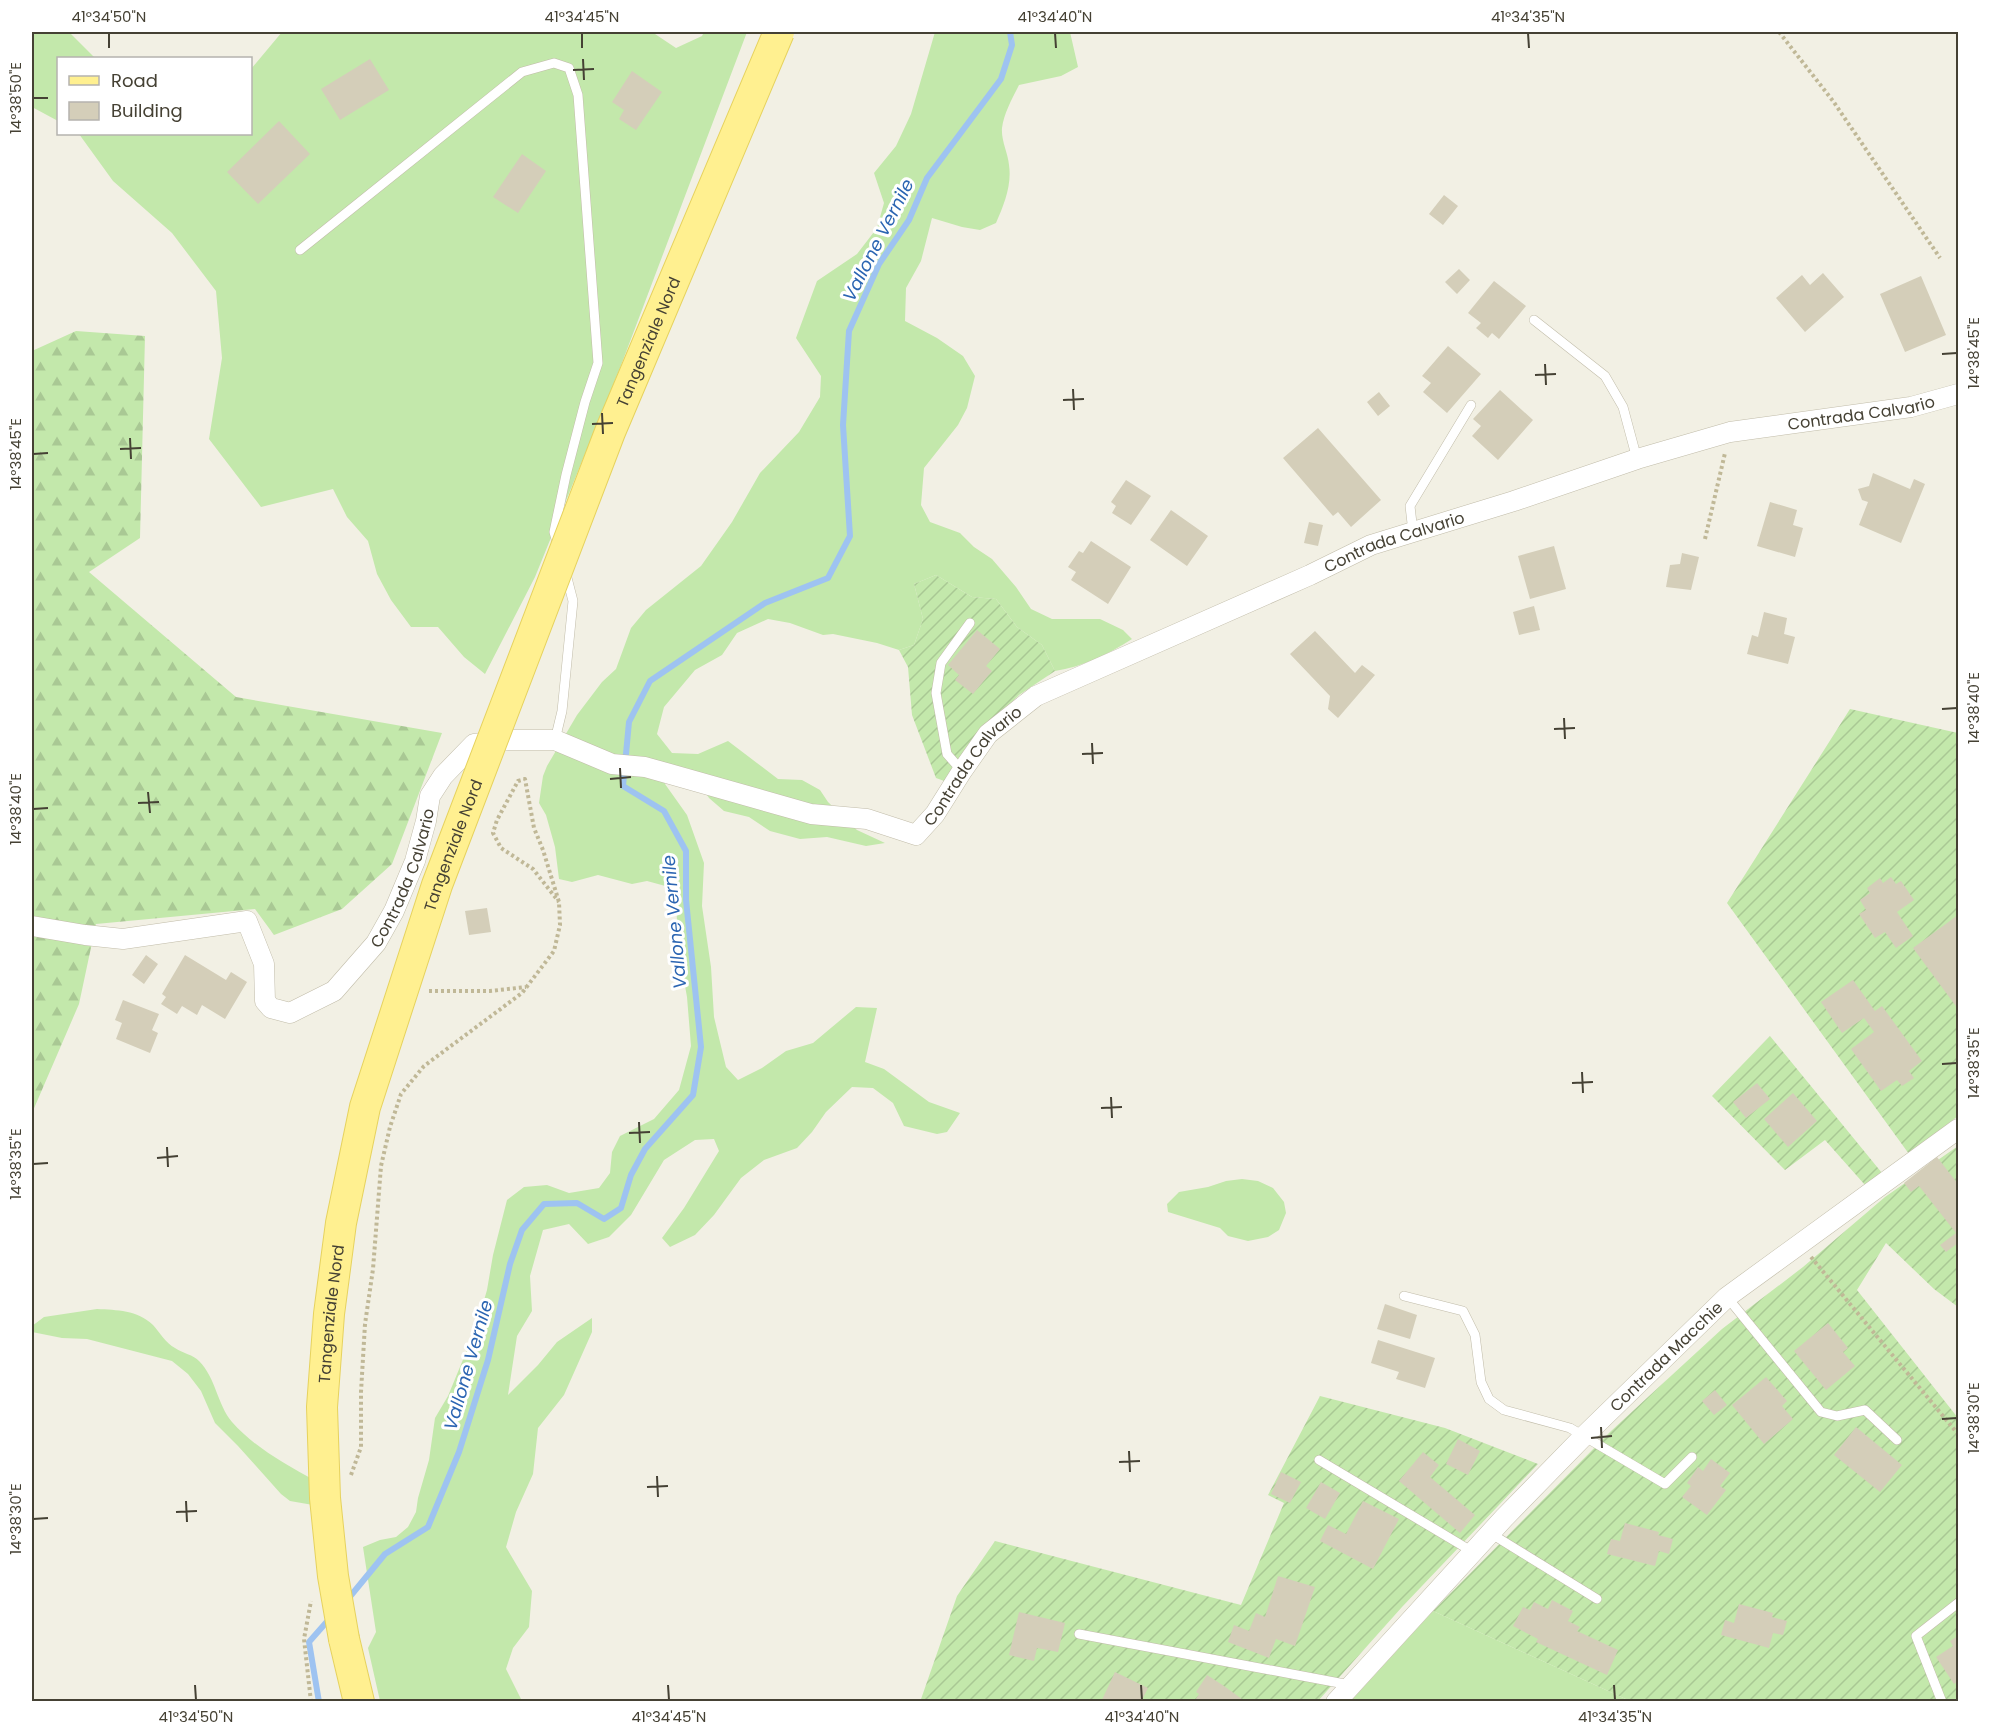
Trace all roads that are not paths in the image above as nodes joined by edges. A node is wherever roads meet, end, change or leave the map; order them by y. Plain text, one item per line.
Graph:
1 (779, 32) edge
2 (300, 250) dead end
3 (1534, 320) dead end
4 (1959, 394) edge
5 (1471, 405) dead end
6 (1637, 459) junction
7 (1413, 532) junction
8 (970, 623) dead end
9 (555, 740) junction
10 (962, 771) junction
11 (32, 926) edge
12 (1959, 1129) edge
13 (1404, 1296) dead end
14 (1727, 1297) junction
15 (1584, 1436) junction
16 (1897, 1440) dead end
17 (1692, 1457) dead end
18 (1319, 1460) dead end
19 (1490, 1533) junction
20 (1473, 1552) junction
21 (1597, 1599) dead end
22 (1959, 1603) edge
23 (1079, 1634) dead end
24 (344, 1640) junction
25 (1350, 1685) junction
26 (344, 1701) edge
27 (359, 1701) edge
28 (1336, 1701) edge
29 (1942, 1701) edge

1 - 24 main road, Tangenziale Nord, bridge
2 - 9 lane
3 - 6 lane
4 - 6 street, Contrada Calvario
5 - 7 lane
6 - 7 street, Contrada Calvario
7 - 10 street, Contrada Calvario
8 - 10 lane
9 - 10 street, Contrada Calvario
9 - 11 street, Contrada Calvario
12 - 14 street, Contrada Macchie
13 - 15 lane
14 - 15 street, Contrada Macchie
14 - 16 lane
15 - 17 lane
15 - 19 street, Contrada Macchie
18 - 20 lane
19 - 20 street, Contrada Macchie
19 - 21 lane
20 - 25 street, Contrada Macchie
22 - 29 lane
23 - 25 lane
24 - 26 main road
24 - 27 main road, Tangenziale Nord
25 - 28 street, Contrada Macchie

